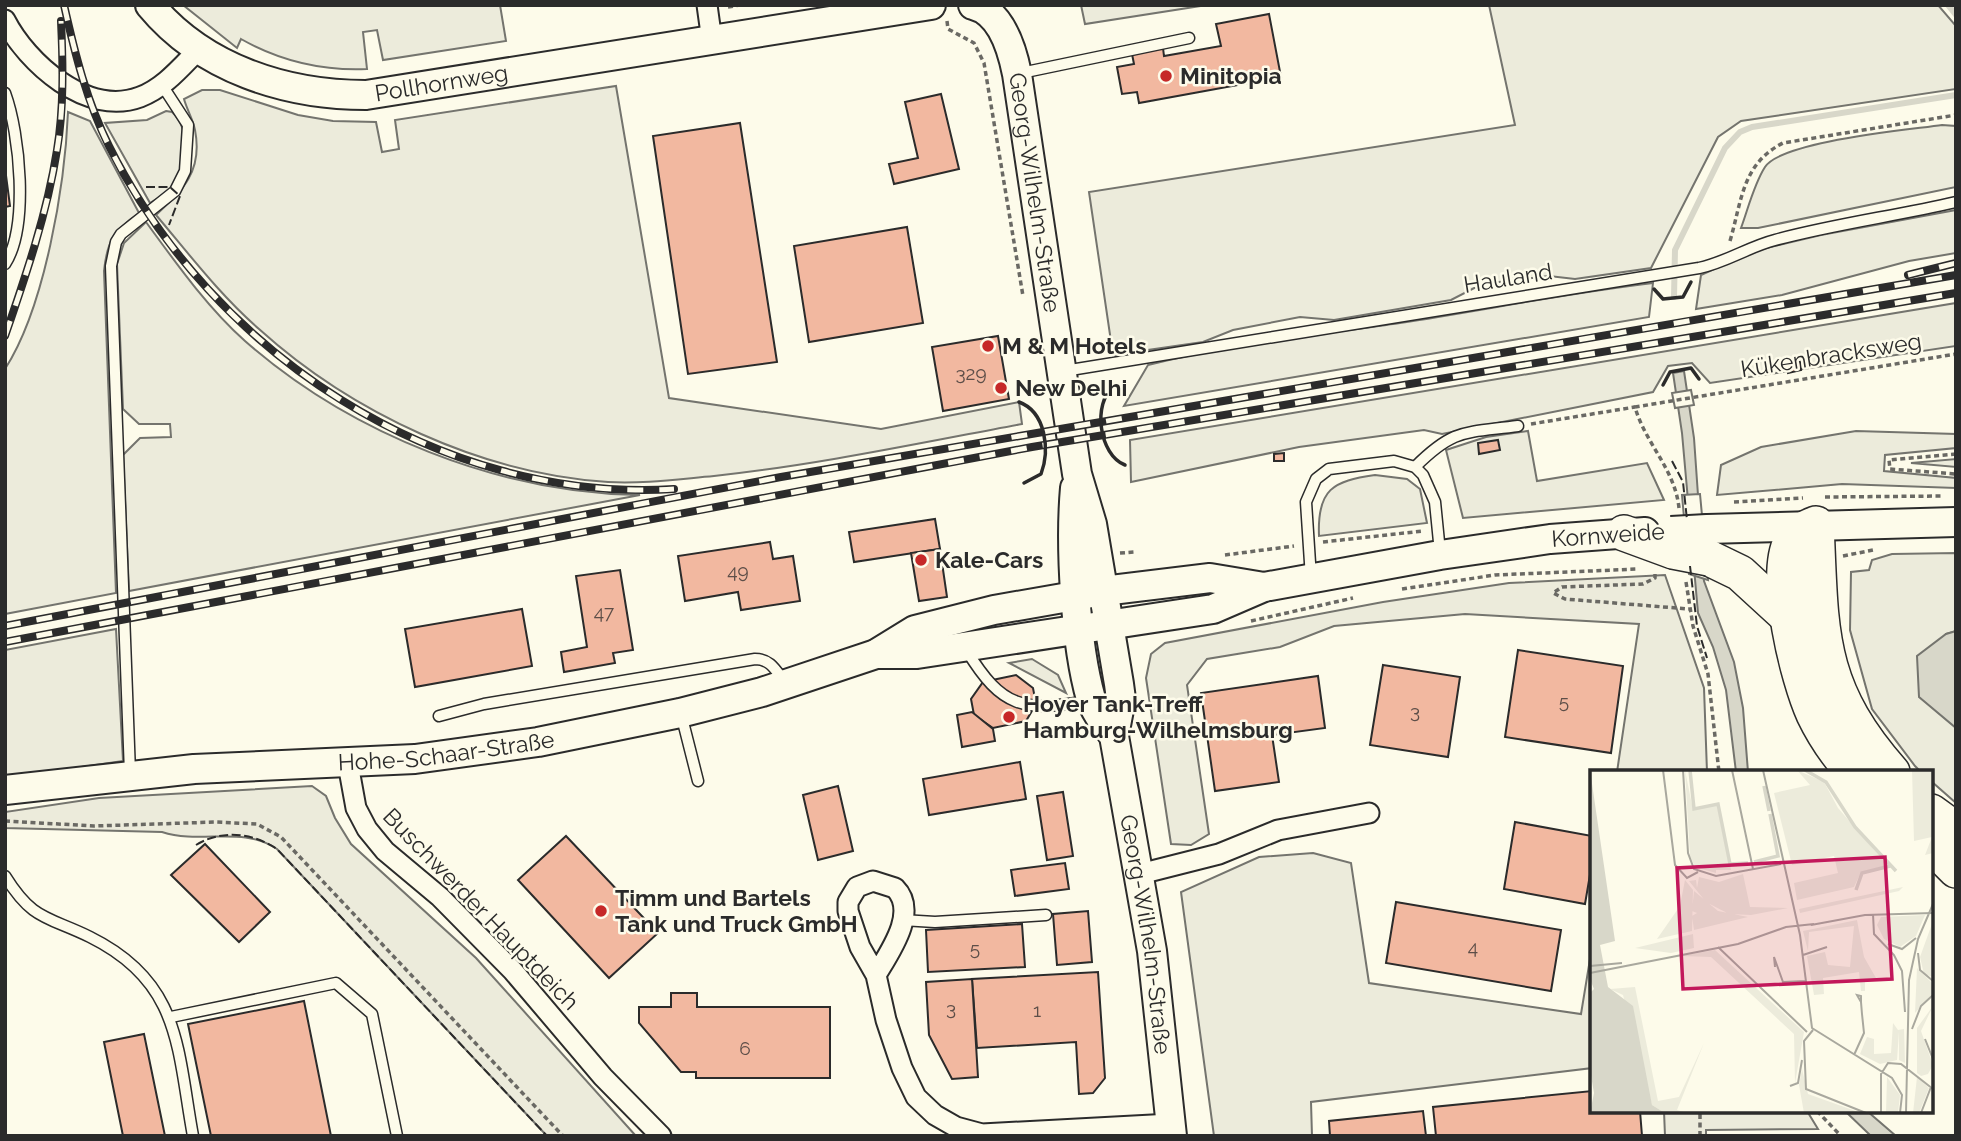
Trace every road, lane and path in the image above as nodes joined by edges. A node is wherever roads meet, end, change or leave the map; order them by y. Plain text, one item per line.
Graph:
1 (150, 5) edge
2 (707, 5) edge
3 (931, 5) edge
4 (1026, 5) edge
5 (977, 6) edge
6 (1033, 6) edge
7 (5, 20) edge
8 (948, 29) dead end
9 (1189, 38) dead end
10 (712, 41) junction
11 (199, 49) junction
12 (1017, 74) junction
13 (162, 85) junction
14 (5, 93) edge
15 (1956, 115) edge
16 (1956, 202) edge
17 (1724, 262) junction
18 (5, 264) edge
19 (1025, 308) dead end
20 (1956, 354) edge
21 (1060, 372) junction
22 (1635, 407) junction
23 (1518, 426) joint
24 (1956, 454) edge
25 (1415, 467) junction
26 (1956, 474) edge
27 (1677, 495) dead end
28 (1956, 522) edge
29 (1816, 524) junction
30 (1624, 533) joint
31 (1683, 553) junction
32 (1440, 555) junction
33 (1641, 569) dead end
34 (1311, 578) junction
35 (1264, 587) junction
36 (1400, 589) dead end
37 (1090, 593) junction
38 (1360, 597) dead end
39 (1689, 609) junction
40 (1788, 617) junction
41 (1240, 623) dead end
42 (1109, 624) junction
43 (1080, 628) junction
44 (964, 646) junction
45 (876, 654) junction
46 (786, 684) junction
47 (1092, 700) junction
48 (681, 713) junction
49 (439, 716) dead end
50 (1114, 736) junction
51 (348, 764) junction
52 (1719, 770) edge
53 (1852, 770) edge
54 (1890, 770) edge
55 (130, 774) junction
56 (698, 781) dead end
57 (5, 790) edge
58 (1369, 813) dead end
59 (1933, 813) edge
60 (5, 821) edge
61 (1956, 830) edge
62 (1933, 847) edge
63 (1956, 870) edge
64 (1140, 874) junction
65 (5, 876) edge
66 (1046, 915) dead end
67 (902, 920) junction
68 (876, 975) junction
69 (171, 1017) junction
70 (1700, 1113) edge
71 (1818, 1113) edge
72 (1172, 1130) edge
73 (193, 1136) edge
74 (397, 1136) edge
75 (563, 1136) edge
76 (661, 1136) edge
77 (1700, 1136) edge
78 (1841, 1136) edge

1 - 11 main road, Pollhornweg
2 - 10 street
3 - 10 main road, Pollhornweg
4 - 6 path
5 - 12 main road, Georg-Wilhelm-Straße
7 - 13 street
8 - 19 path
9 - 12 lane
10 - 11 main road, Pollhornweg
11 - 13 street
12 - 21 main road, Georg-Wilhelm-Straße
13 - 55 lane
14 - 18 lane
15 - 17 path
16 - 17 lane, Hauland
17 - 21 lane, Hauland
20 - 22 path, Kükenbracksweg
21 - 37 main road, Georg-Wilhelm-Straße
22 - 23 path
22 - 27 path
23 - 25 lane
24 - 26 path
25 - 32 lane
25 - 34 lane
28 - 29 main road
29 - 31 main road
29 - 40 highway
29 - 54 highway
30 - 31 highway
30 - 32 main road, Kornweide
31 - 39 path
31 - 39 path
31 - 40 highway
32 - 34 main road, Kornweide
33 - 36 path
34 - 35 main road, Kornweide
35 - 37 main road, Kornweide
35 - 42 main road, Kornweide
37 - 42 main road, Georg-Wilhelm-Straße
37 - 43 main road, Georg-Wilhelm-Straße
37 - 45 main road, Hohe-Schaar-Straße
38 - 41 path
39 - 52 path
40 - 53 highway
42 - 43 main road, Kornweide
42 - 50 main road, Georg-Wilhelm-Straße
43 - 44 main road, Hohe-Schaar-Straße
43 - 47 main road, Georg-Wilhelm-Straße
44 - 45 main road, Hohe-Schaar-Straße
44 - 47 lane
45 - 46 main road, Hohe-Schaar-Straße
46 - 48 main road, Hohe-Schaar-Straße
46 - 49 lane
47 - 50 main road, Georg-Wilhelm-Straße
48 - 51 main road, Hohe-Schaar-Straße
48 - 56 lane
50 - 64 main road, Georg-Wilhelm-Straße
51 - 55 main road, Hohe-Schaar-Straße
51 - 76 street, Buschwerder Hauptdeich
55 - 57 main road, Hohe-Schaar-Straße
58 - 64 street
59 - 61 highway
60 - 75 path
62 - 63 highway
64 - 72 main road, Georg-Wilhelm-Straße
65 - 69 lane
66 - 67 lane
67 - 68 street
67 - 68 street
68 - 72 street
69 - 73 lane
69 - 74 lane
70 - 77 path
71 - 78 path

